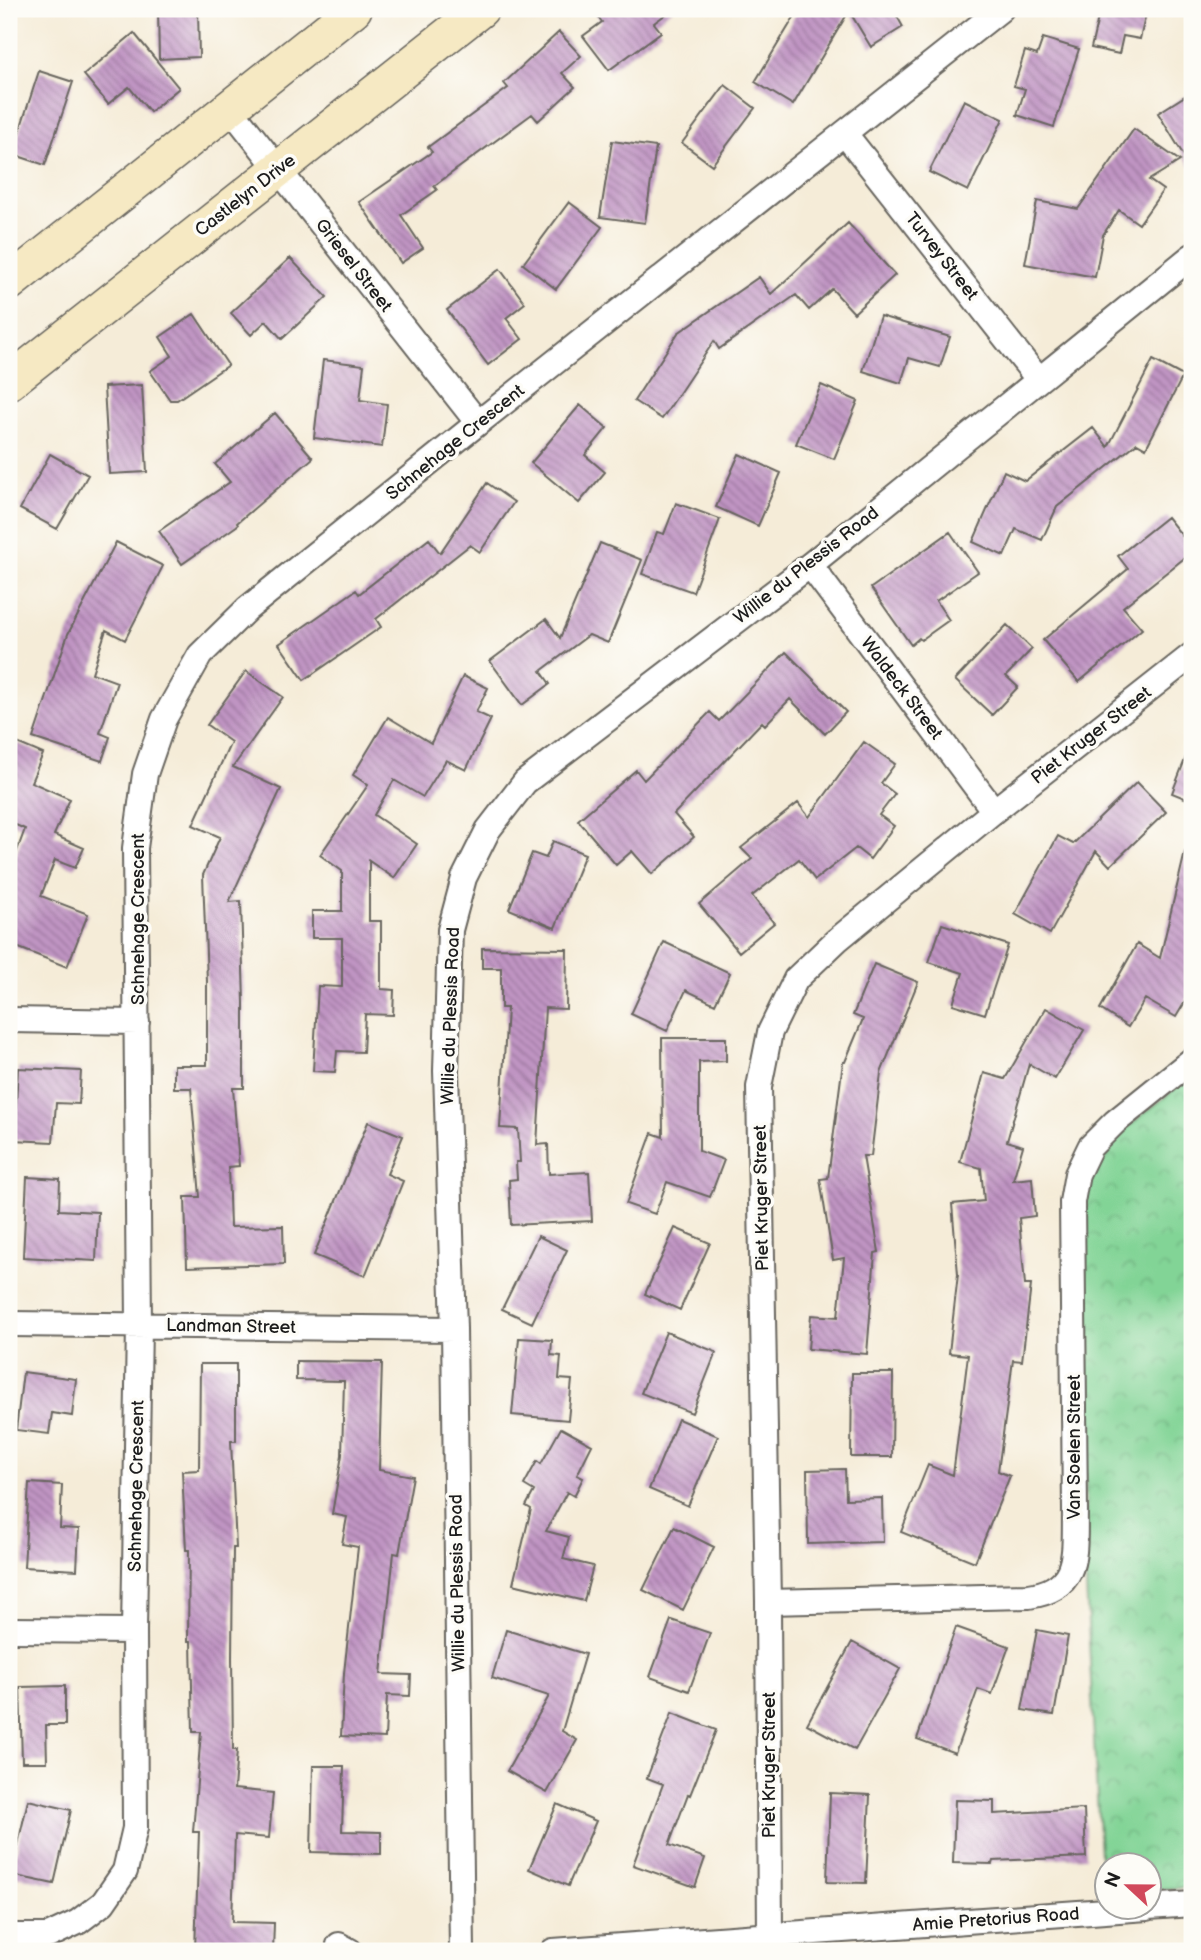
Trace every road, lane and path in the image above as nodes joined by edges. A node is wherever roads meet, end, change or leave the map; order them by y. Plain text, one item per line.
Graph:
1 (354, 9) edge
2 (1001, 9) edge
3 (478, 10) edge
4 (230, 108) junction
5 (845, 134) junction
6 (278, 169) junction
7 (1192, 256) edge
8 (9, 283) edge
9 (10, 378) edge
10 (1038, 379) junction
11 (478, 423) junction
12 (810, 565) junction
13 (1192, 655) edge
14 (994, 811) junction
15 (9, 1020) edge
16 (137, 1022) junction
17 (1192, 1060) edge
18 (9, 1324) edge
19 (139, 1325) junction
20 (454, 1328) junction
21 (768, 1602) junction
22 (9, 1630) edge
23 (134, 1631) junction
24 (1192, 1904) edge
25 (1162, 1906) edge
26 (1092, 1911) edge
27 (9, 1936) edge
28 (770, 1936) junction
29 (463, 1951) edge
30 (553, 1951) edge

1 - 4 street
2 - 5 street, Schnehage Crescent
3 - 6 street, Castlelyn Drive
4 - 6 street, Griesel Street
4 - 8 street
5 - 10 street, Turvey Street
5 - 11 street, Schnehage Crescent
6 - 9 street, Castlelyn Drive
6 - 11 street, Griesel Street
7 - 10 street, Willie du Plessis Road
10 - 12 street, Willie du Plessis Road
11 - 16 street, Schnehage Crescent
12 - 14 street, Waldeck Street
12 - 20 street, Willie du Plessis Road
13 - 14 street, Piet Kruger Street
14 - 21 street, Piet Kruger Street
15 - 16 street
16 - 19 street, Schnehage Crescent
17 - 21 street, Van Soelen Street
18 - 19 street, Landman Street
19 - 20 street, Landman Street
19 - 23 street, Schnehage Crescent
20 - 29 street, Willie du Plessis Road
21 - 28 street, Piet Kruger Street
22 - 23 street
23 - 27 street, Schnehage Crescent
24 - 25 street, Amie Pretorius Road
26 - 28 street, Amie Pretorius Road
28 - 30 street, Amie Pretorius Road

